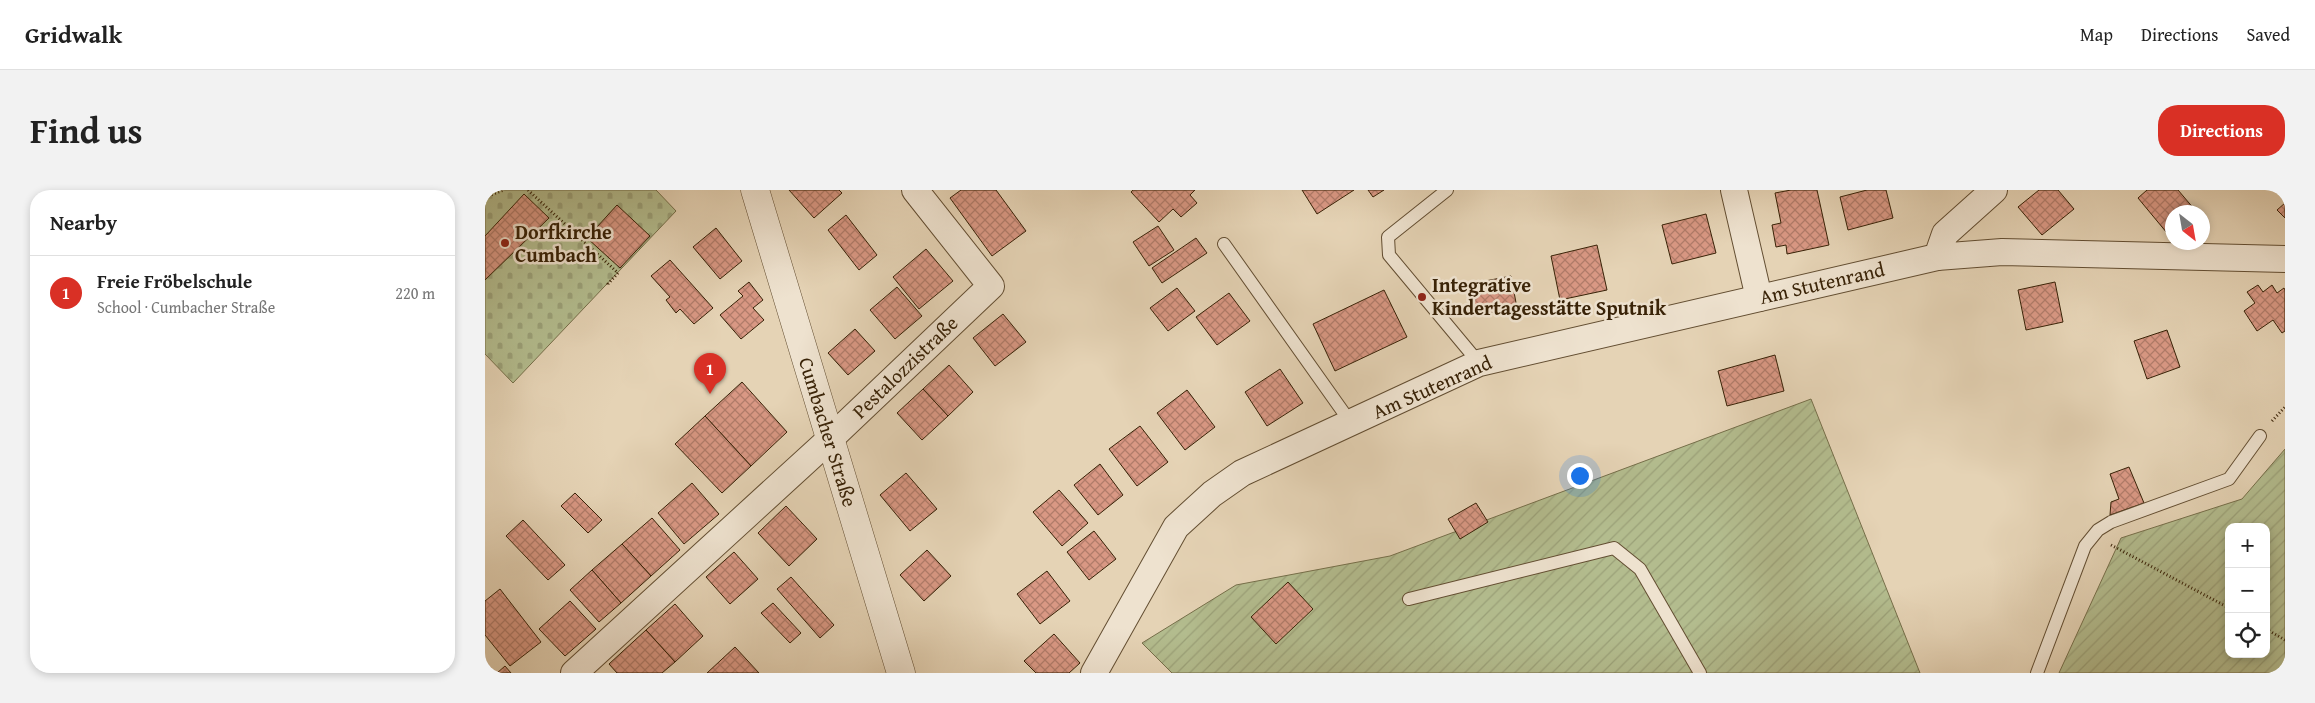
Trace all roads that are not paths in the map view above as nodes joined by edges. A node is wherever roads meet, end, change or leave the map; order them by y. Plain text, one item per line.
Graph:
1 (755, 190) edge
2 (915, 190) edge
3 (1447, 190) edge
4 (1734, 190) edge
5 (1994, 190) edge
6 (1223, 244) dead end
7 (1937, 258) junction
8 (2285, 259) edge
9 (1759, 298) junction
10 (1479, 363) junction
11 (1351, 423) junction
12 (2260, 436) dead end
13 (830, 439) junction
14 (1409, 598) dead end
15 (574, 673) edge
16 (901, 673) edge
17 (1094, 673) edge
18 (1700, 673) edge
19 (2037, 673) edge

1 - 13 street, Cumbacher Straße
2 - 13 street, Pestalozzistraße
3 - 10 lane
4 - 9 street
5 - 7 street
6 - 11 lane
7 - 8 street, Am Stutenrand
7 - 9 street, Am Stutenrand
9 - 10 street, Am Stutenrand
10 - 11 street, Am Stutenrand
11 - 17 street, Am Stutenrand
12 - 19 lane
13 - 15 street, Pestalozzistraße
13 - 16 street, Cumbacher Straße
14 - 18 lane

